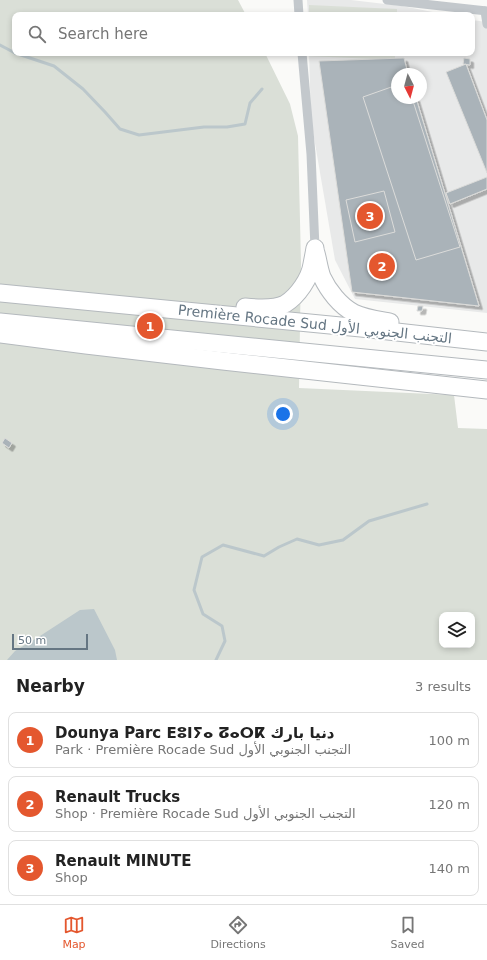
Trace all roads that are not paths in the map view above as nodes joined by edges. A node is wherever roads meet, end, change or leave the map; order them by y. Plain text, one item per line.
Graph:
1 (298, 0) edge
2 (387, 0) edge
3 (486, 11) edge
4 (300, 12) edge
5 (487, 24) edge
6 (302, 56) edge
7 (314, 248) junction
8 (0, 292) edge
9 (0, 322) edge
10 (0, 334) edge
11 (487, 337) edge
12 (487, 342) edge
13 (487, 370) edge
14 (487, 390) edge

1 - 4 street
2 - 3 street
3 - 5 street
6 - 7 street
7 - 8 highway
7 - 11 highway
8 - 12 highway, Première Rocade Sud التجنب الجنوبي الأول
9 - 13 highway, Première Rocade Sud التجنب الجنوبي الأول
10 - 14 highway

